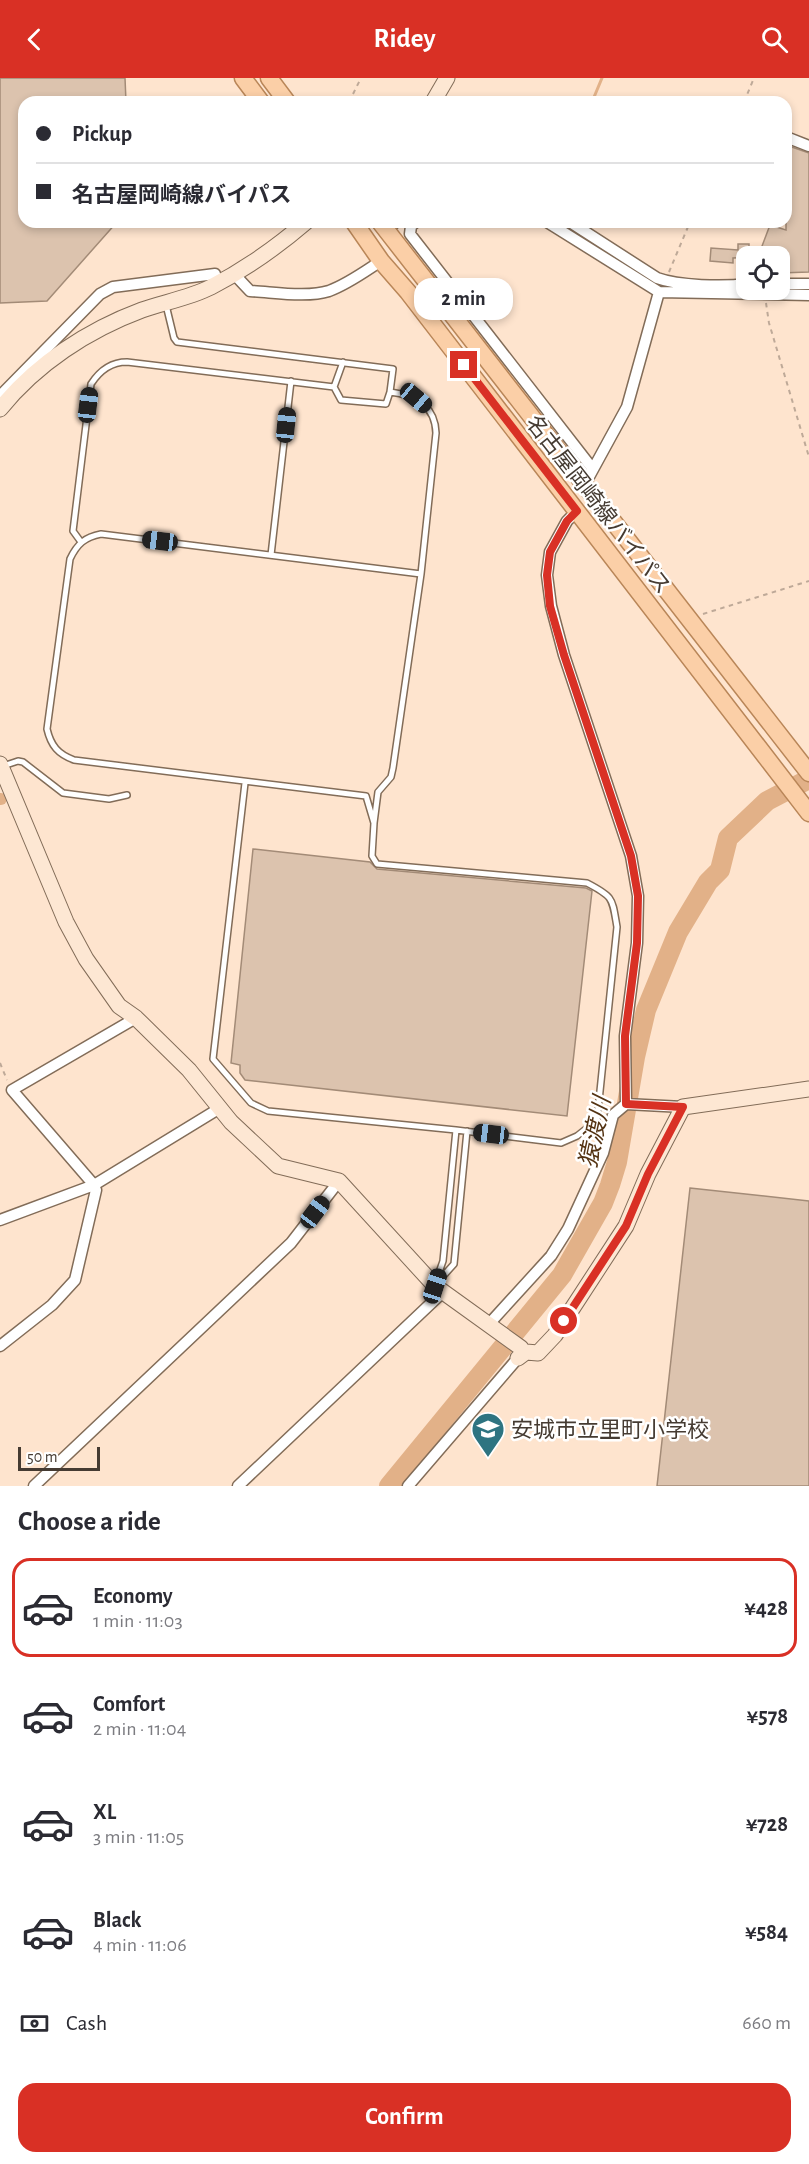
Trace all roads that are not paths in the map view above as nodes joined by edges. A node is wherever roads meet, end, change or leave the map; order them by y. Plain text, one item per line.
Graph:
1 (243, 78) edge
2 (269, 78) edge
3 (447, 78) edge
4 (256, 96) edge
5 (282, 96) edge
6 (437, 96) edge
7 (792, 139) edge
8 (809, 146) edge
9 (298, 228) edge
10 (358, 228) edge
11 (385, 228) edge
12 (411, 228) edge
13 (557, 228) edge
14 (579, 228) edge
15 (381, 261) junction
16 (215, 274) dead end
17 (234, 274) junction
18 (736, 284) edge
19 (790, 284) edge
20 (809, 284) edge
21 (659, 292) junction
22 (809, 294) edge
23 (166, 303) junction
24 (343, 363) junction
25 (291, 381) junction
26 (334, 387) junction
27 (390, 392) junction
28 (0, 396) edge
29 (0, 409) edge
30 (592, 468) junction
31 (585, 484) junction
32 (577, 511) junction
33 (81, 542) junction
34 (271, 555) junction
35 (421, 574) junction
36 (1, 765) edge
37 (809, 773) edge
38 (245, 783) junction
39 (5, 790) edge
40 (127, 795) dead end
41 (808, 811) edge
42 (374, 823) junction
43 (136, 1018) junction
44 (809, 1089) edge
45 (626, 1104) junction
46 (683, 1107) junction
47 (219, 1108) junction
48 (456, 1130) junction
49 (467, 1131) junction
50 (339, 1181) junction
51 (94, 1185) junction
52 (0, 1221) edge
53 (439, 1289) junction
54 (489, 1324) junction
55 (0, 1347) edge
56 (522, 1353) junction
57 (34, 1486) edge
58 (238, 1486) edge
59 (408, 1486) edge

1 - 4 main road
2 - 5 main road
3 - 6 street
7 - 8 street
9 - 17 street
10 - 15 main road, 名古屋岡崎線バイパス
11 - 31 main road, 名古屋岡崎線バイパス
12 - 30 street
13 - 21 street
14 - 18 street
15 - 17 street
15 - 32 main road, 名古屋岡崎線バイパス
16 - 28 street
17 - 23 street
19 - 20 street
21 - 22 street
21 - 30 street
23 - 24 lane
23 - 29 street
24 - 26 lane
24 - 27 lane
25 - 26 lane
25 - 33 lane
25 - 34 lane
26 - 27 lane
27 - 35 lane
30 - 31 street
31 - 37 main road, 名古屋岡崎線バイパス
32 - 41 main road, 名古屋岡崎線バイパス
32 - 45 street
33 - 34 lane
33 - 38 lane
34 - 35 lane
35 - 42 lane
36 - 39 street
36 - 40 lane
38 - 42 lane
38 - 48 lane
39 - 43 street
42 - 49 lane
43 - 47 street
43 - 51 street
44 - 46 street
45 - 46 street
45 - 54 street
46 - 56 street
47 - 50 street
47 - 51 street
48 - 49 lane
48 - 53 lane
49 - 53 lane
50 - 53 street
50 - 57 street
51 - 52 street
51 - 55 street
53 - 54 street
53 - 58 street
54 - 56 street
56 - 59 street

